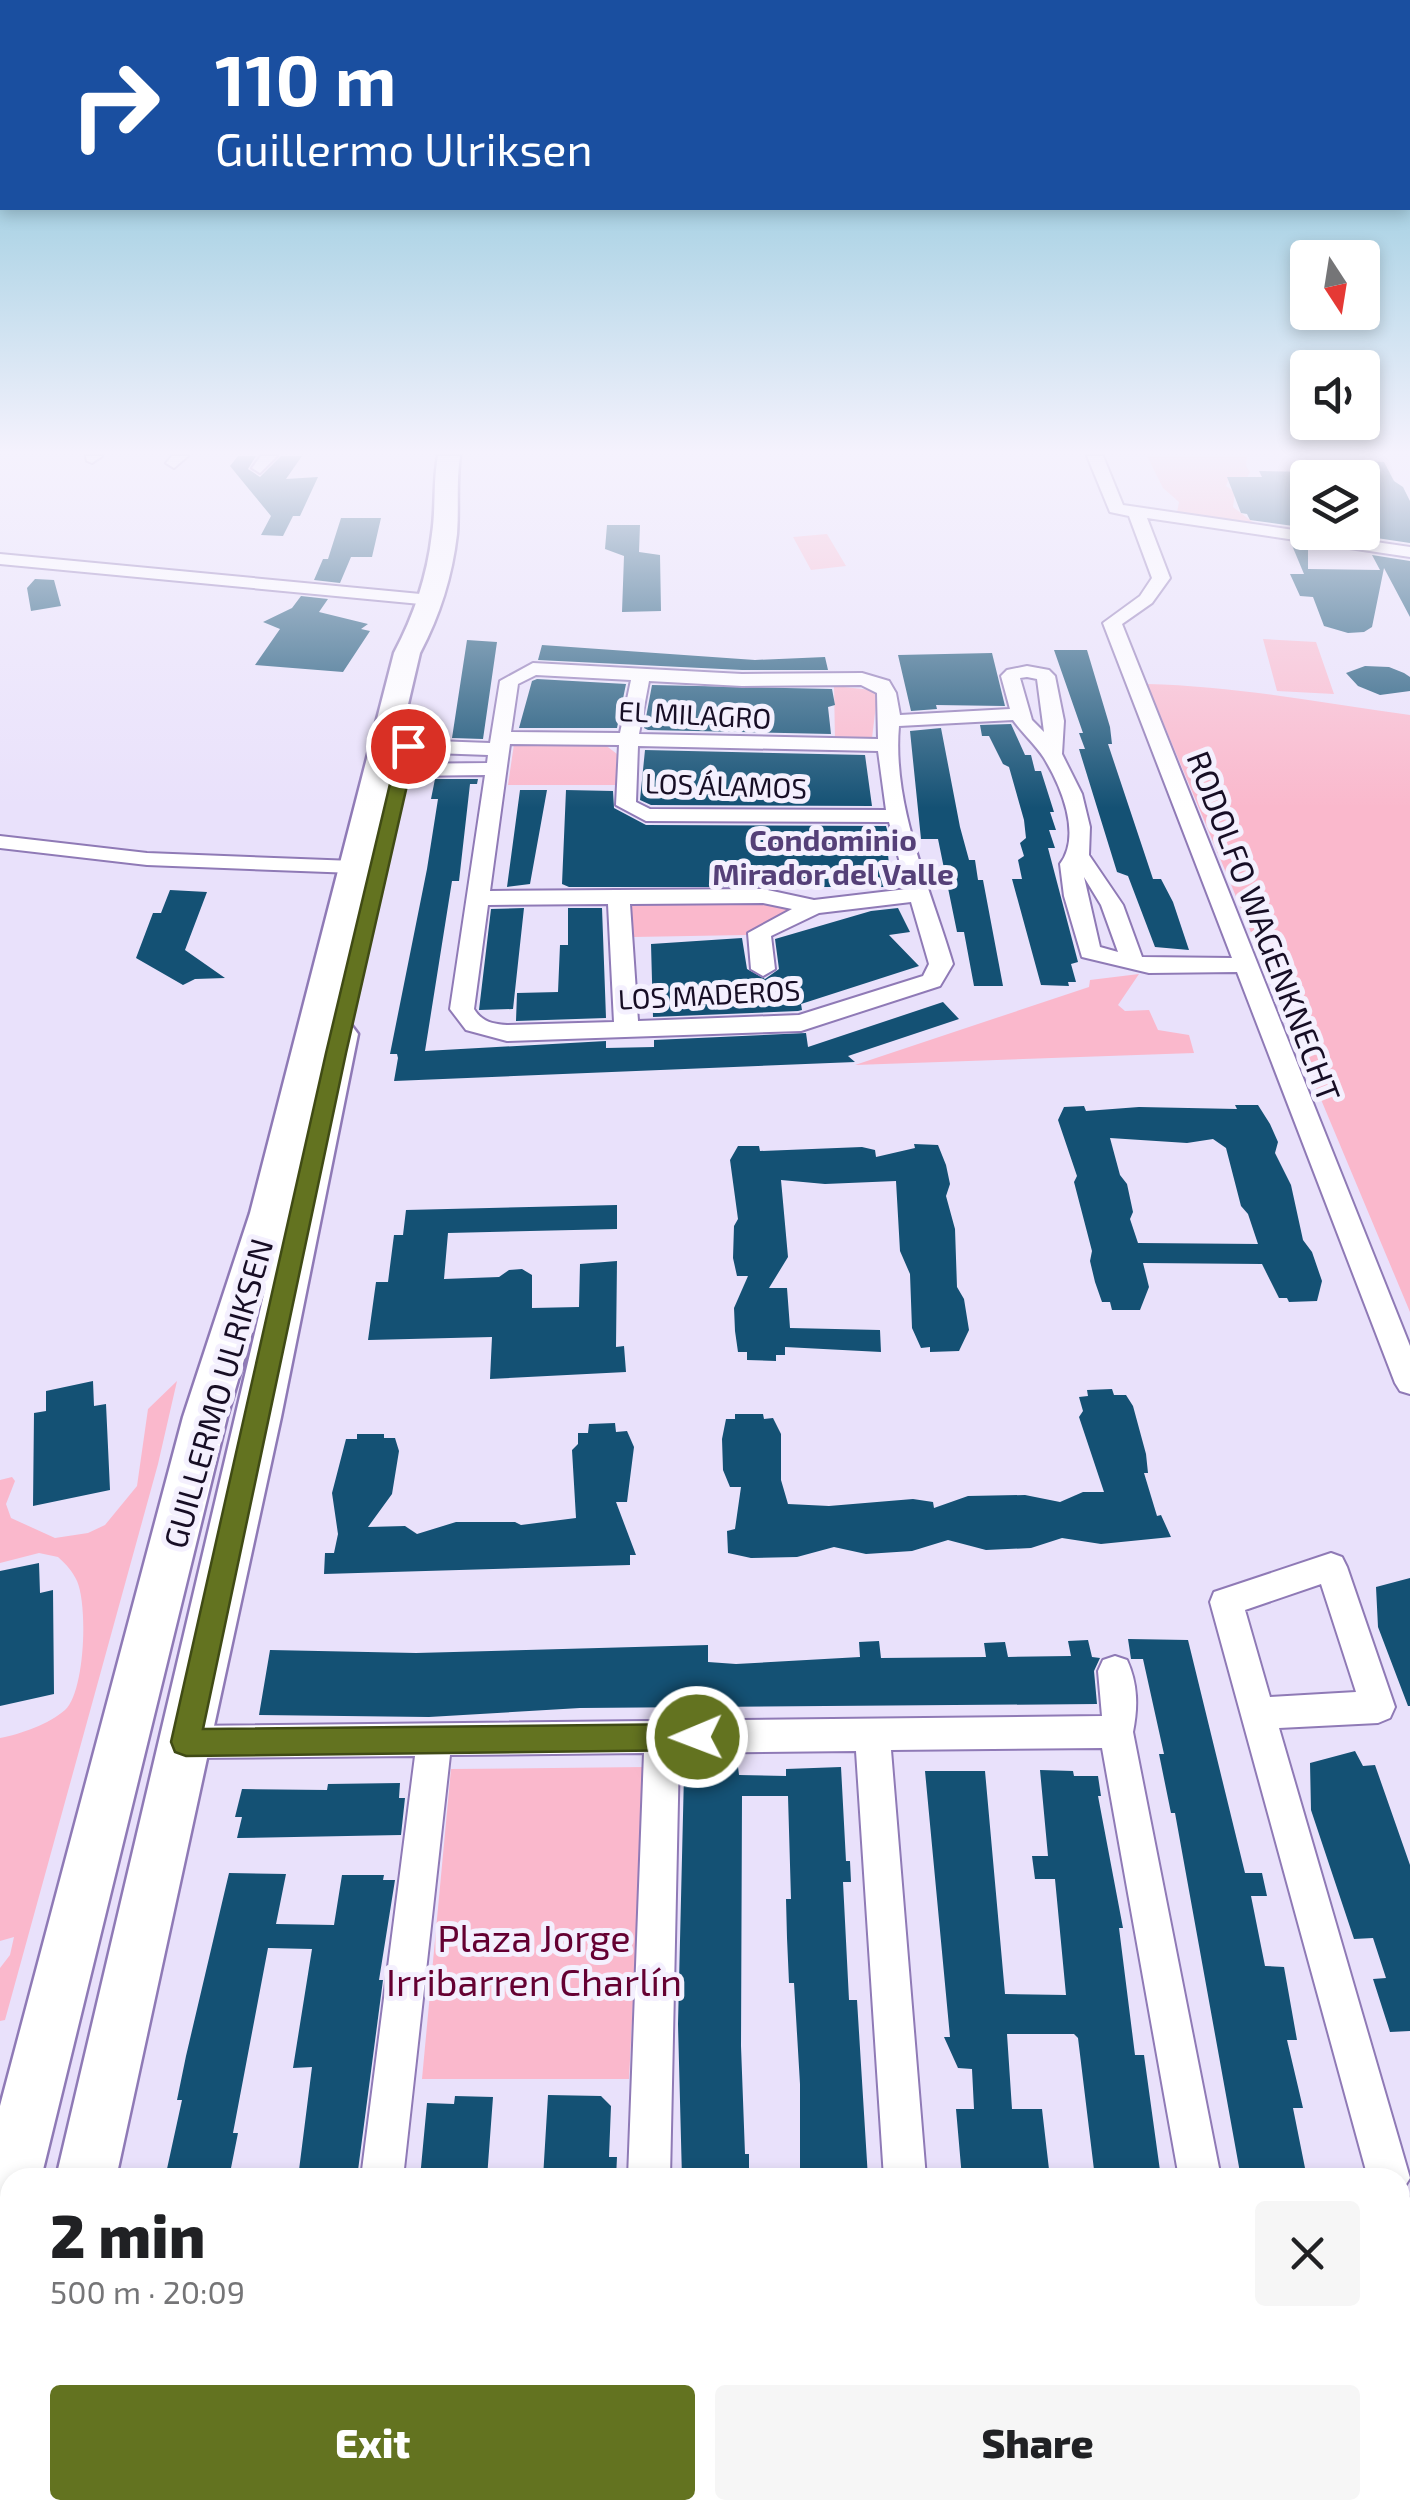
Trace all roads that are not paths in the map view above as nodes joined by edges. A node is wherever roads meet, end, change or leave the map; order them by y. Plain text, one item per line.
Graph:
1 (126, 574) edge
2 (437, 574) edge
3 (1159, 574) edge
4 (430, 606) junction
5 (641, 676) junction
6 (890, 715) junction
7 (1022, 717) junction
8 (1054, 720) junction
9 (629, 737) junction
10 (888, 745) junction
11 (498, 752) junction
12 (1052, 754) junction
13 (404, 758) junction
14 (897, 816) junction
15 (0, 842) edge
16 (1078, 856) junction
17 (354, 867) junction
18 (922, 894) junction
19 (1074, 896) junction
20 (1110, 896) junction
21 (619, 897) junction
22 (477, 898) junction
23 (814, 908) junction
24 (1132, 962) junction
25 (1245, 965) junction
26 (764, 969) dead end
27 (626, 1028) junction
28 (1410, 1383) edge
29 (1116, 1670) dead end
30 (1257, 1713) junction
31 (1116, 1732) junction
32 (872, 1734) junction
33 (662, 1737) junction
34 (434, 1740) junction
35 (186, 1742) junction
36 (16, 2168) edge
37 (88, 2168) edge
38 (383, 2168) edge
39 (649, 2168) edge
40 (904, 2168) edge
41 (1198, 2168) edge
42 (1386, 2168) edge

1 - 4 street
2 - 4 main road, GUILLERMO ULRIKSEN
3 - 25 street, RODOLFO WAGENKNECHT
4 - 13 main road, GUILLERMO ULRIKSEN
4 - 17 main road, GUILLERMO ULRIKSEN
5 - 6 street, LOS MADEROS
5 - 9 street, LOS ÁLAMOS
5 - 11 street, LOS MADEROS
6 - 7 street
6 - 10 street, LOS MADEROS
7 - 8 street
7 - 8 street
7 - 12 street
8 - 12 street
9 - 10 street, EL MILAGRO
9 - 11 street, EL MILAGRO
9 - 14 street, LOS ÁLAMOS
10 - 14 street, LOS MADEROS
11 - 13 street
11 - 22 street, LOS MADEROS
12 - 16 street
13 - 35 main road, GUILLERMO ULRIKSEN
14 - 18 street, LOS MADEROS
15 - 17 street
16 - 19 street
16 - 20 street
17 - 36 main road, GUILLERMO ULRIKSEN
18 - 23 street
18 - 27 street, LOS MADEROS
19 - 20 street
19 - 24 street
20 - 24 street
21 - 22 street
21 - 23 street
21 - 27 street
22 - 27 street, LOS MADEROS
23 - 26 street
24 - 25 street
25 - 28 street, RODOLFO WAGENKNECHT
29 - 31 street
30 - 30 street
30 - 42 street
31 - 32 street
31 - 41 street
32 - 33 street
32 - 40 street
33 - 34 street
33 - 39 street
34 - 35 street
34 - 38 street
35 - 37 main road, GUILLERMO ULRIKSEN

